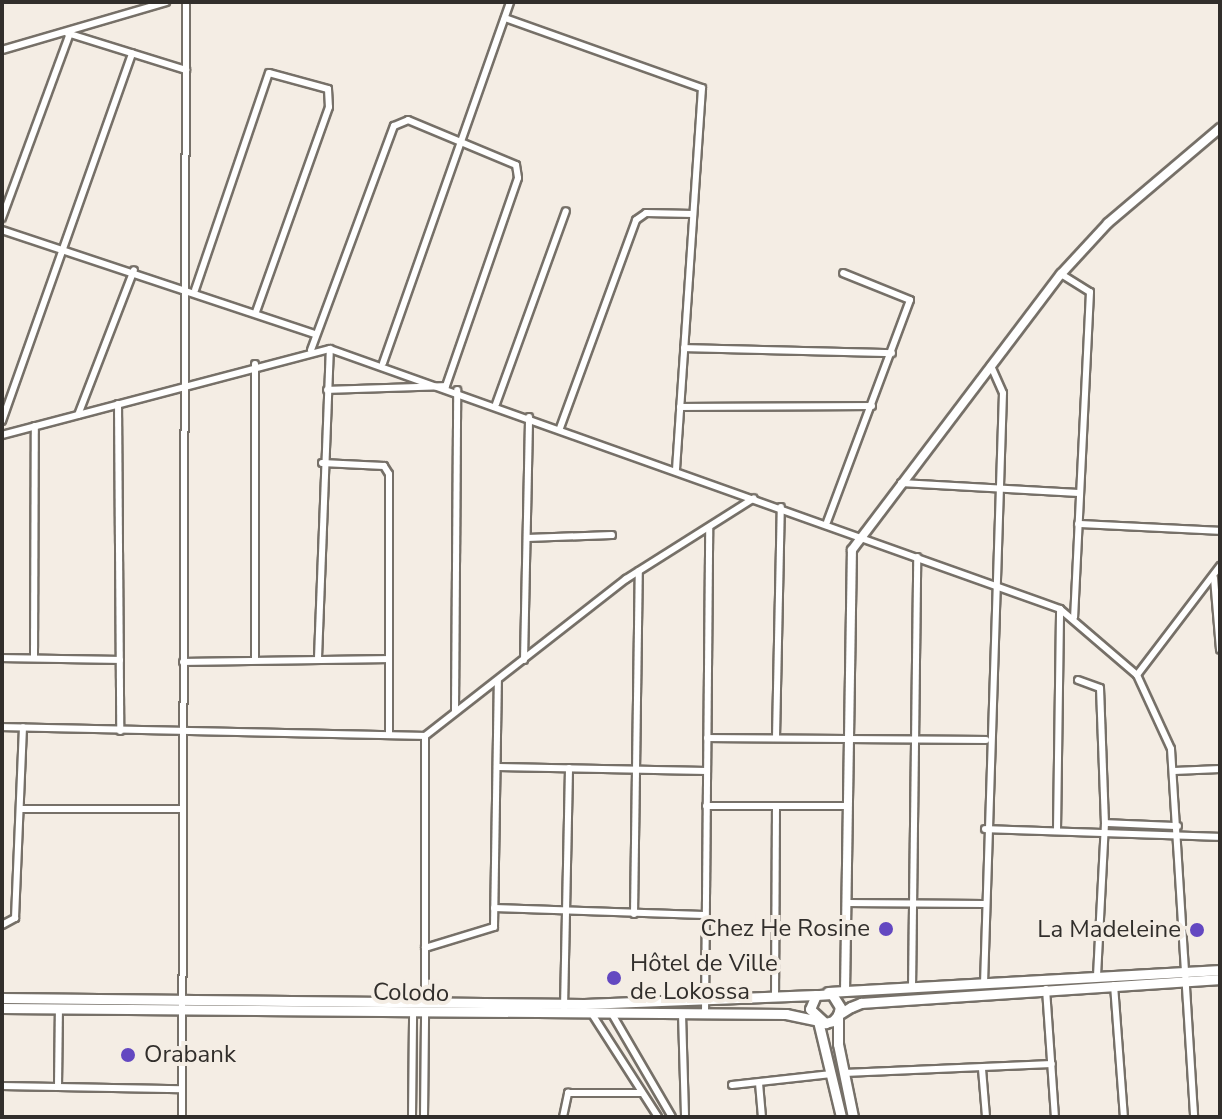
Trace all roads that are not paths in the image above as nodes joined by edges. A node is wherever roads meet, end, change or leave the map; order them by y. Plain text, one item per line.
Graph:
1 (166, 2) edge
2 (186, 2) edge
3 (510, 2) edge
4 (505, 18) junction
5 (67, 32) junction
6 (2, 50) edge
7 (132, 53) junction
8 (186, 70) junction
9 (1220, 128) edge
10 (458, 138) junction
11 (566, 211) dead end
12 (693, 214) junction
13 (2, 218) edge
14 (2, 230) edge
15 (63, 247) junction
16 (134, 270) junction
17 (843, 273) dead end
18 (1061, 274) junction
19 (184, 286) junction
20 (195, 290) junction
21 (256, 312) junction
22 (315, 334) junction
23 (684, 348) junction
24 (330, 349) junction
25 (311, 350) junction
26 (892, 353) junction
27 (383, 363) junction
28 (255, 364) junction
29 (991, 366) junction
30 (184, 384) junction
31 (446, 386) junction
32 (327, 390) junction
33 (457, 390) junction
34 (118, 404) junction
35 (496, 404) junction
36 (872, 406) junction
37 (680, 407) junction
38 (78, 415) junction
39 (529, 417) junction
40 (2, 421) edge
41 (35, 426) junction
42 (560, 428) junction
43 (2, 435) edge
44 (322, 463) junction
45 (676, 470) junction
46 (901, 483) junction
47 (1000, 489) junction
48 (1079, 493) junction
49 (754, 498) junction
50 (781, 507) junction
51 (827, 522) junction
52 (1078, 524) junction
53 (709, 528) junction
54 (1220, 531) edge
55 (612, 535) dead end
56 (862, 536) junction
57 (527, 538) junction
58 (917, 557) junction
59 (1220, 566) edge
60 (639, 571) junction
61 (1214, 577) junction
62 (994, 585) junction
63 (1060, 609) junction
64 (1074, 618) junction
65 (1219, 641) edge
66 (1220, 650) edge
67 (2, 658) edge
68 (34, 658) junction
69 (318, 658) junction
70 (255, 659) junction
71 (389, 659) junction
72 (120, 660) junction
73 (524, 660) junction
74 (183, 662) junction
75 (1137, 675) junction
76 (1078, 680) dead end
77 (498, 681) junction
78 (455, 711) junction
79 (2, 727) edge
80 (23, 727) junction
81 (120, 731) junction
82 (183, 732) junction
83 (389, 735) junction
84 (425, 736) junction
85 (776, 737) junction
86 (707, 738) junction
87 (845, 738) junction
88 (917, 738) junction
89 (986, 740) junction
90 (498, 767) junction
91 (569, 768) junction
92 (1220, 769) edge
93 (637, 770) junction
94 (707, 771) junction
95 (1174, 771) junction
96 (706, 806) junction
97 (845, 806) junction
98 (776, 807) junction
99 (20, 809) junction
100 (183, 809) junction
101 (1178, 826) junction
102 (985, 829) junction
103 (1057, 830) junction
104 (1105, 832) junction
105 (1178, 834) junction
106 (1220, 837) edge
107 (846, 903) junction
108 (915, 903) junction
109 (984, 904) junction
110 (494, 908) junction
111 (565, 910) junction
112 (634, 914) junction
113 (704, 915) junction
114 (2, 925) edge
115 (425, 948) junction
116 (1220, 970) edge
117 (1097, 976) junction
118 (1190, 977) junction
119 (1220, 979) edge
120 (984, 984) junction
121 (1114, 985) junction
122 (912, 989) junction
123 (1046, 989) junction
124 (845, 992) junction
125 (820, 994) junction
126 (2, 998) edge
127 (775, 1001) junction
128 (705, 1002) junction
129 (564, 1003) junction
130 (183, 1004) junction
131 (2, 1008) edge
132 (59, 1008) junction
133 (425, 1008) junction
134 (413, 1013) junction
135 (705, 1013) junction
136 (592, 1014) junction
137 (612, 1014) junction
138 (682, 1014) junction
139 (564, 1015) junction
140 (838, 1015) junction
141 (818, 1021) junction
142 (1052, 1064) junction
143 (982, 1069) junction
144 (838, 1073) junction
145 (759, 1083) junction
146 (732, 1085) dead end
147 (2, 1086) edge
148 (58, 1086) junction
149 (182, 1089) junction
150 (642, 1093) junction
151 (182, 1117) edge
152 (412, 1117) edge
153 (424, 1117) edge
154 (563, 1117) edge
155 (658, 1117) edge
156 (672, 1117) edge
157 (685, 1117) edge
158 (762, 1117) edge
159 (841, 1117) edge
160 (853, 1117) edge
161 (986, 1117) edge
162 (1055, 1117) edge
163 (1124, 1117) edge
164 (1194, 1117) edge

1 - 5 street
2 - 8 street
3 - 4 street
4 - 10 street
4 - 12 street
5 - 6 street
5 - 7 street
5 - 13 street
7 - 8 street
7 - 15 street
8 - 19 street
9 - 18 main road
10 - 22 street
10 - 27 street
10 - 31 street
11 - 35 street
12 - 23 street
12 - 42 street
14 - 15 street
15 - 16 street
15 - 40 street
16 - 19 street
16 - 38 street
17 - 26 street
18 - 29 main road
18 - 48 street
19 - 20 street
19 - 30 street
20 - 21 street
20 - 21 street
21 - 22 street
22 - 25 street
23 - 26 street
23 - 37 street
24 - 25 street
24 - 27 street
24 - 32 street
25 - 28 street
26 - 36 street
27 - 31 street
28 - 30 street
28 - 70 street
29 - 46 main road
29 - 47 street
30 - 34 street
30 - 74 street
31 - 32 street
31 - 33 street
32 - 44 street
33 - 35 street
33 - 78 street
34 - 38 street
34 - 72 street
35 - 39 street
36 - 37 street
36 - 51 street
37 - 45 street
38 - 41 street
39 - 42 street
39 - 57 street
41 - 43 street
41 - 68 street
42 - 45 street
44 - 69 street
44 - 71 street
45 - 49 street
46 - 47 street
46 - 56 main road
47 - 48 street
47 - 62 street
48 - 52 street
49 - 50 street
49 - 53 street
50 - 51 street
50 - 85 street
51 - 56 street
52 - 54 street
52 - 64 street
53 - 60 street
53 - 86 street
55 - 57 street
56 - 58 street
56 - 87 main road
57 - 73 street
58 - 62 street
58 - 88 street
59 - 61 street
60 - 73 street
60 - 93 street
61 - 65 street
61 - 75 street
62 - 63 street
62 - 89 street
63 - 64 street
63 - 103 street
64 - 75 street
65 - 66 street
67 - 68 street
68 - 72 street
69 - 70 street
69 - 71 street
70 - 74 street
71 - 83 street
72 - 81 street
73 - 77 street
74 - 82 street
75 - 95 street
76 - 104 street
77 - 78 street
77 - 90 street
78 - 84 street
79 - 80 street
80 - 81 street
80 - 99 street
81 - 82 street
82 - 83 street
82 - 100 street
83 - 84 street
84 - 115 street
85 - 86 street
85 - 87 street
86 - 94 street
87 - 88 street
87 - 97 main road
88 - 89 street
88 - 108 street
89 - 102 street
90 - 91 street
90 - 110 street
91 - 93 street
91 - 111 street
92 - 95 street
93 - 94 street
93 - 112 street
94 - 96 street
95 - 101 street
96 - 98 street
96 - 113 street
97 - 98 street
97 - 107 main road
98 - 127 street
99 - 100 street
99 - 114 street
100 - 130 street
101 - 104 street
101 - 105 street
102 - 103 street
102 - 109 street
103 - 104 street
104 - 105 street
104 - 117 street
105 - 106 street
105 - 118 street
107 - 108 street
107 - 124 main road
108 - 109 street
108 - 122 street
109 - 120 street
110 - 111 street
110 - 115 street
111 - 112 street
111 - 129 street
112 - 113 street
113 - 128 street
115 - 133 street
116 - 118 main road
117 - 118 main road, Colodo
117 - 120 main road, Colodo
118 - 119 main road
118 - 121 main road
118 - 164 street
120 - 122 main road, Colodo
121 - 123 main road
121 - 163 street
122 - 124 main road, Colodo
123 - 140 main road
123 - 142 street
124 - 125 main road, Colodo
125 - 127 main road, Colodo
125 - 140 main road
125 - 141 main road
126 - 130 main road, Colodo
127 - 128 main road, Colodo
128 - 129 main road, Colodo
128 - 135 street
129 - 133 main road, Colodo
129 - 139 street
130 - 132 main road, Colodo
130 - 133 main road, Colodo
130 - 134 main road, Colodo
130 - 149 street
131 - 132 main road, Colodo
132 - 148 street
133 - 134 main road, Colodo
133 - 139 main road, Colodo
133 - 153 street
134 - 152 street
135 - 138 main road, Colodo
135 - 141 main road, Colodo
136 - 137 main road, Colodo
136 - 139 main road, Colodo
136 - 150 street
137 - 138 main road, Colodo
137 - 156 street
138 - 157 street
140 - 141 main road
140 - 144 main road
141 - 144 main road
142 - 143 street
142 - 162 street
143 - 144 street
143 - 161 street
144 - 145 street
144 - 159 main road
144 - 160 main road
145 - 146 street
145 - 158 street
147 - 148 street
148 - 149 street
149 - 151 street
150 - 154 street
150 - 155 street

